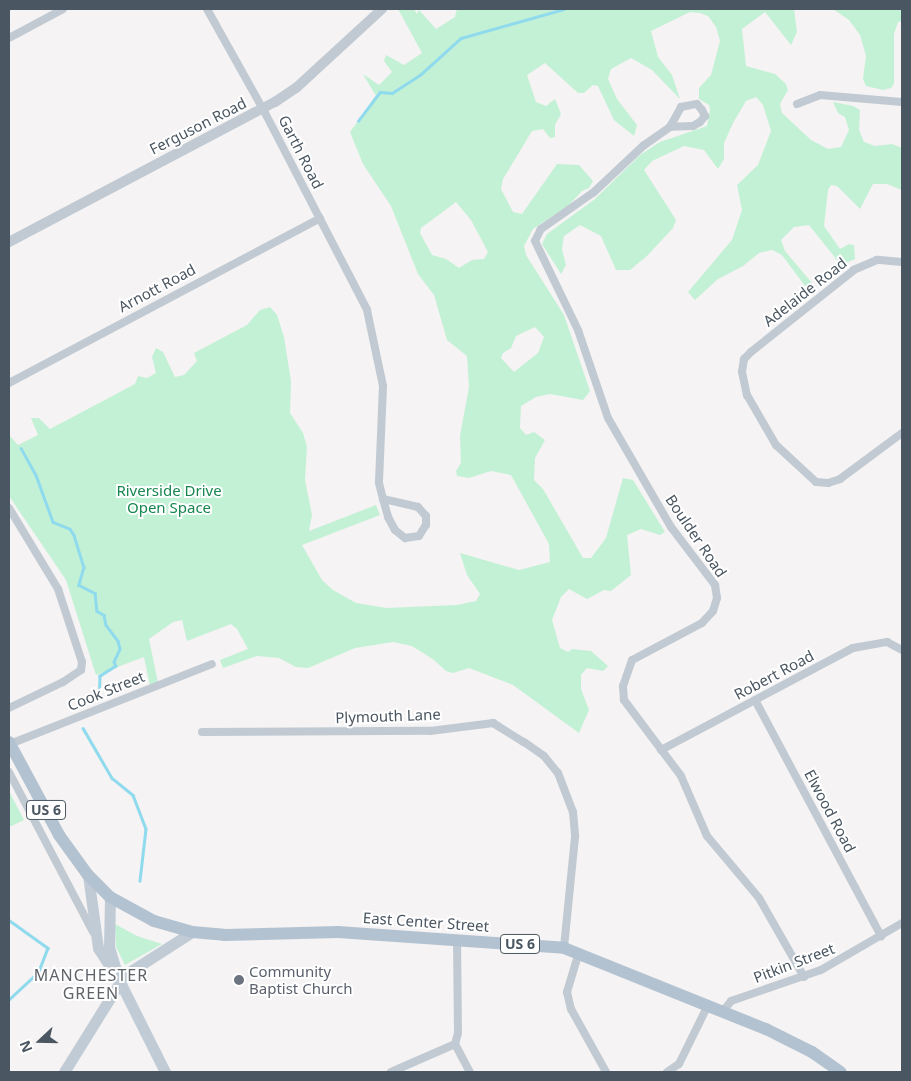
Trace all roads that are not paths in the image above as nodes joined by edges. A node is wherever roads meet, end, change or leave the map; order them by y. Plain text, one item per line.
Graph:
1 (64, 9) edge
2 (207, 9) edge
3 (382, 9) edge
4 (9, 38) edge
5 (902, 102) edge
6 (797, 104) dead end
7 (263, 109) junction
8 (670, 127) dead end
9 (320, 218) junction
10 (9, 242) edge
11 (902, 262) edge
12 (9, 383) edge
13 (902, 433) edge
14 (383, 499) junction
15 (9, 508) edge
16 (902, 650) edge
17 (212, 664) dead end
18 (755, 700) junction
19 (9, 708) edge
20 (202, 732) dead end
21 (9, 743) edge
22 (661, 750) junction
23 (9, 772) edge
24 (88, 875) junction
25 (110, 897) junction
26 (902, 923) edge
27 (192, 932) junction
28 (96, 936) junction
29 (882, 936) junction
30 (457, 940) junction
31 (564, 948) junction
32 (579, 952) junction
33 (804, 977) junction
34 (120, 982) junction
35 (708, 1005) junction
36 (723, 1011) junction
37 (455, 1044) junction
38 (64, 1072) edge
39 (165, 1072) edge
40 (391, 1072) edge
41 (470, 1072) edge
42 (606, 1072) edge
43 (667, 1072) edge
44 (841, 1072) edge

1 - 4 street
2 - 7 street, Garth Road
3 - 7 street, Ferguson Road
5 - 6 street
7 - 9 street, Garth Road
7 - 10 street, Ferguson Road
8 - 22 street, Boulder Road
9 - 12 street, Arnott Road
9 - 14 street, Garth Road
11 - 13 street, Adelaide Road
14 - 14 street, Garth Road
15 - 19 street
16 - 18 street, Robert Road
17 - 21 street, Cook Street
18 - 22 street, Robert Road
18 - 29 street, Elwood Road
20 - 31 street, Plymouth Lane
21 - 24 main road, US 6
22 - 33 street, Boulder Road
23 - 28 street
24 - 25 main road, East Center Street / US 6
24 - 28 main road
25 - 27 main road, East Center Street / US 6
25 - 34 main road
26 - 29 street, Pitkin Street
27 - 30 main road, East Center Street / US 6
27 - 34 main road
28 - 34 main road
29 - 33 street, Pitkin Street
30 - 31 main road, East Center Street / US 6
30 - 37 street
31 - 32 main road, East Center Street / US 6
32 - 35 main road, East Center Street / US 6
32 - 42 street
33 - 36 street, Pitkin Street
34 - 38 main road
34 - 39 main road
35 - 36 main road, East Center Street / US 6
35 - 43 street
36 - 44 main road, East Center Street / US 6
37 - 40 street
37 - 41 street

